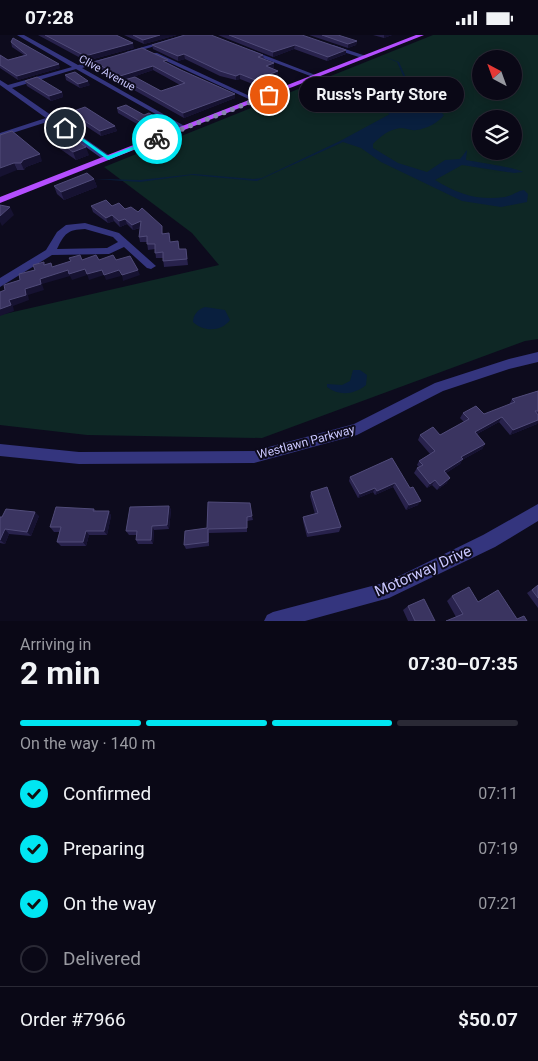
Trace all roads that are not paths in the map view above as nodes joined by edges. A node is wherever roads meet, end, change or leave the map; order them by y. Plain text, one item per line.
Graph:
1 (20, 35) edge
2 (190, 35) edge
3 (421, 35) edge
4 (129, 42) edge
5 (328, 45) edge
6 (142, 48) junction
7 (243, 48) edge
8 (123, 54) edge
9 (113, 57) edge
10 (364, 57) junction
11 (76, 67) junction
12 (315, 76) junction
13 (0, 82) edge
14 (8, 87) junction
15 (255, 101) junction
16 (51, 118) junction
17 (184, 128) junction
18 (0, 135) edge
19 (108, 158) junction
20 (0, 199) edge
21 (125, 241) junction
22 (50, 252) junction
23 (151, 266) dead end
24 (0, 283) edge
25 (538, 357) edge
26 (0, 450) edge
27 (538, 512) edge
28 (273, 621) edge

1 - 11 street, Clive Avenue
2 - 6 street
3 - 10 main road
4 - 6 street
5 - 10 street
6 - 8 street
6 - 15 street
7 - 12 street
9 - 11 street
10 - 12 main road
11 - 14 street
11 - 17 street, Clive Avenue
12 - 15 main road
13 - 14 street
14 - 16 street
15 - 17 main road
16 - 18 street
16 - 19 street
17 - 19 main road
19 - 20 main road
21 - 22 street
21 - 22 street
21 - 23 street
22 - 24 street
25 - 26 street, Westlawn Parkway
27 - 28 street, Motorway Drive

